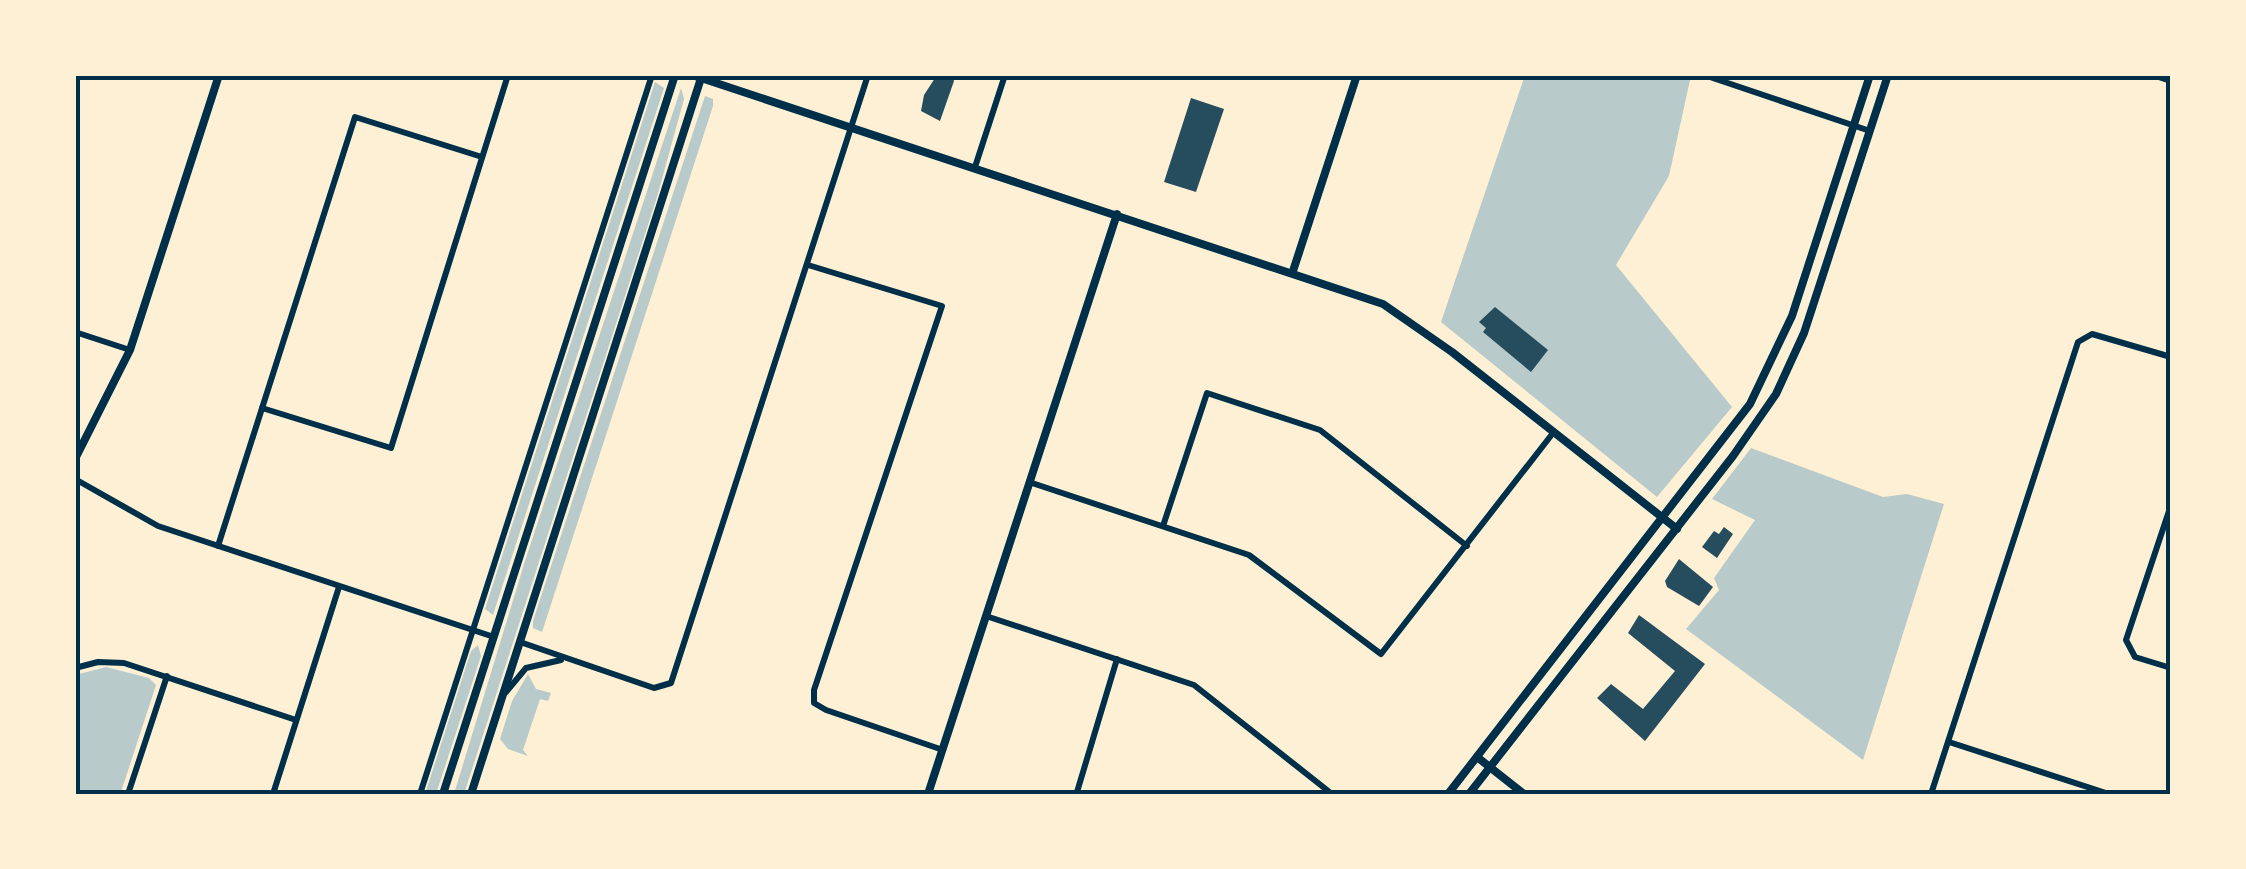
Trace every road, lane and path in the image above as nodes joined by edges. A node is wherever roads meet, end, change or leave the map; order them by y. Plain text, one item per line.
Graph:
1 (219, 75) edge
2 (508, 75) edge
3 (652, 75) edge
4 (675, 75) edge
5 (868, 75) edge
6 (1005, 75) edge
7 (1356, 75) edge
8 (1704, 75) edge
9 (1870, 75) edge
10 (1888, 75) edge
11 (2156, 75) edge
12 (699, 76) edge
13 (2171, 80) edge
14 (1854, 125) junction
15 (852, 127) junction
16 (1870, 131) junction
17 (482, 157) junction
18 (976, 167) junction
19 (1117, 214) junction
20 (808, 265) junction
21 (1293, 272) junction
22 (75, 332) edge
23 (130, 350) junction
24 (2171, 357) edge
25 (262, 408) junction
26 (1553, 433) junction
27 (75, 459) edge
28 (75, 478) edge
29 (1032, 482) junction
30 (2171, 505) edge
31 (1664, 519) junction
32 (1164, 526) junction
33 (1677, 529) junction
34 (218, 546) junction
35 (1467, 546) junction
36 (340, 587) junction
37 (989, 617) junction
38 (472, 630) junction
39 (494, 637) junction
40 (520, 642) junction
41 (1117, 659) junction
42 (567, 660) junction
43 (75, 668) edge
44 (2171, 668) edge
45 (167, 676) junction
46 (502, 696) junction
47 (296, 720) junction
48 (1948, 742) junction
49 (944, 750) junction
50 (1476, 757) junction
51 (1490, 767) junction
52 (1081, 793) edge
53 (128, 794) edge
54 (272, 794) edge
55 (420, 794) edge
56 (443, 794) edge
57 (470, 794) edge
58 (928, 794) edge
59 (1332, 794) edge
60 (1448, 794) edge
61 (1469, 794) edge
62 (1524, 794) edge
63 (1932, 794) edge
64 (2109, 794) edge

1 - 23 street
2 - 17 street
3 - 38 street
4 - 39 street
5 - 15 street
6 - 18 street
7 - 21 street
8 - 14 street
9 - 14 street
10 - 16 street
11 - 13 street
12 - 15 street
12 - 40 street
14 - 16 street
14 - 31 street
15 - 18 street
15 - 20 street
16 - 33 street
17 - 25 street
17 - 25 street
18 - 19 street
19 - 21 street
19 - 29 street
20 - 42 street
20 - 49 street
21 - 26 street
22 - 23 street
23 - 27 street
24 - 48 street
25 - 34 street
26 - 31 street
26 - 35 street
28 - 34 street
29 - 32 street
29 - 37 street
30 - 44 street
31 - 33 street
31 - 50 street
32 - 35 street
32 - 35 street
33 - 51 street
34 - 36 street
36 - 38 street
36 - 47 street
37 - 41 street
37 - 49 street
38 - 39 street
38 - 55 street
39 - 56 street
40 - 42 street
40 - 46 street
41 - 52 street
41 - 59 street
42 - 46 street
43 - 45 street
45 - 47 street
45 - 53 street
46 - 57 street
47 - 54 street
48 - 63 street
48 - 64 street
49 - 58 street
50 - 51 street
50 - 60 street
51 - 61 street
51 - 62 street

